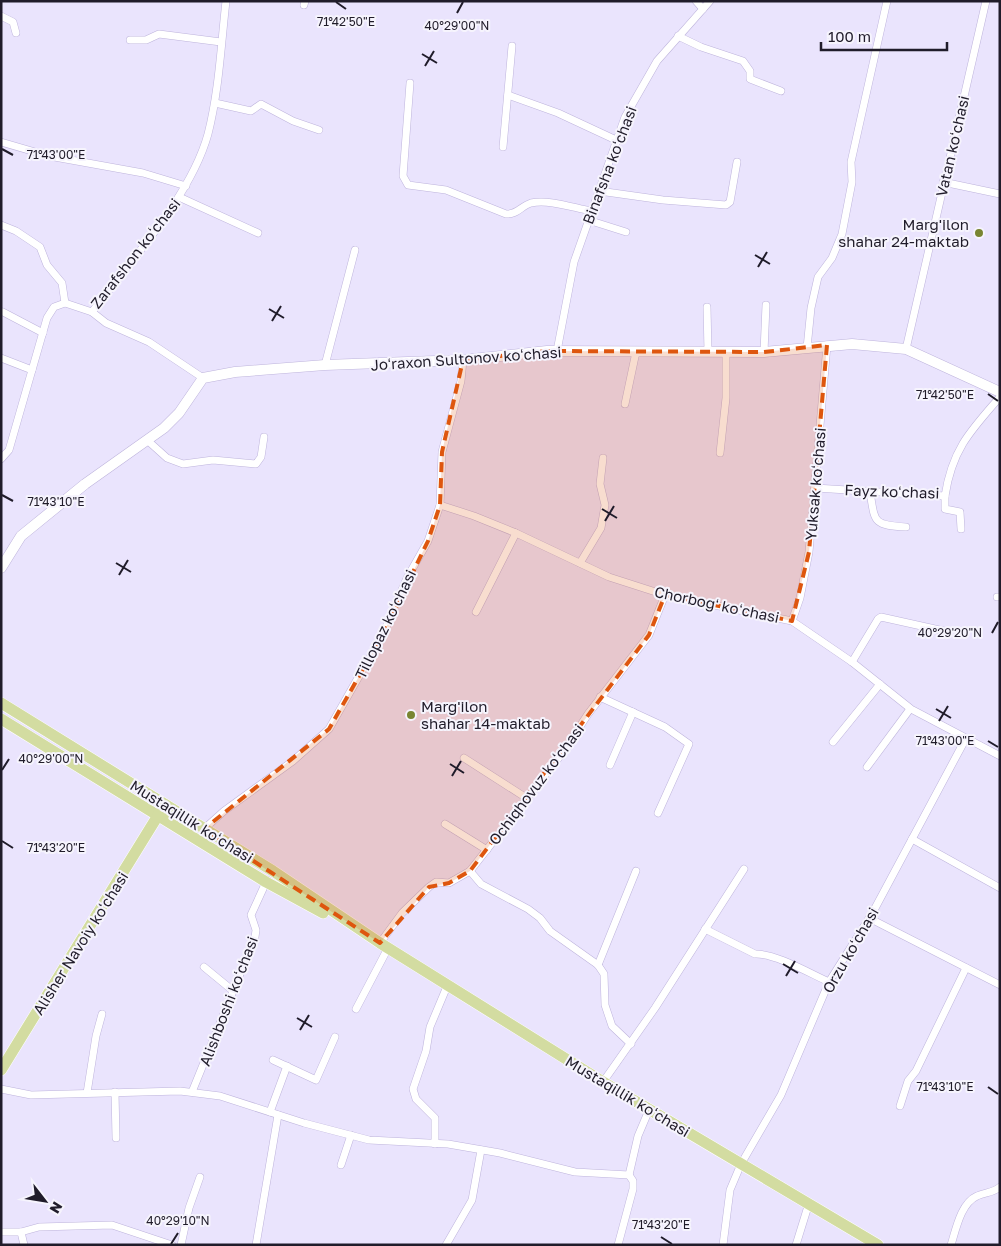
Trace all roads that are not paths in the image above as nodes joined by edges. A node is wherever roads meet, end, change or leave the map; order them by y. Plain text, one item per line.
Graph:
1 (226, 1) edge
2 (696, 1) edge
3 (710, 1) edge
4 (887, 1) edge
5 (986, 1) edge
6 (703, 8) junction
7 (1, 16) edge
8 (16, 34) dead end
9 (678, 36) junction
10 (130, 40) dead end
11 (221, 42) junction
12 (512, 46) dead end
13 (410, 83) dead end
14 (781, 92) dead end
15 (508, 95) junction
16 (215, 103) junction
17 (319, 130) dead end
18 (616, 140) junction
19 (1, 142) edge
20 (503, 148) dead end
21 (737, 162) dead end
22 (943, 182) junction
23 (186, 186) junction
24 (599, 191) junction
25 (1000, 194) edge
26 (179, 197) junction
27 (591, 211) junction
28 (588, 220) junction
29 (1, 225) edge
30 (626, 232) dead end
31 (258, 233) dead end
32 (355, 250) dead end
33 (65, 303) junction
34 (766, 305) dead end
35 (708, 308) dead end
36 (2, 312) dead end
37 (92, 312) junction
38 (43, 333) junction
39 (827, 345) junction
40 (807, 348) junction
41 (906, 349) junction
42 (557, 352) junction
43 (636, 352) junction
44 (708, 352) junction
45 (726, 352) junction
46 (764, 352) junction
47 (1, 358) edge
48 (463, 360) junction
49 (325, 365) junction
50 (32, 370) junction
51 (203, 378) junction
52 (1000, 392) edge
53 (1000, 397) edge
54 (625, 404) dead end
55 (264, 437) dead end
56 (147, 440) junction
57 (720, 453) dead end
58 (603, 458) dead end
59 (1, 459) edge
60 (815, 488) junction
61 (870, 492) junction
62 (945, 496) junction
63 (440, 505) junction
64 (906, 527) dead end
65 (961, 529) dead end
66 (516, 533) junction
67 (580, 563) junction
68 (1, 568) edge
69 (665, 595) junction
70 (476, 612) dead end
71 (792, 620) junction
72 (944, 631) dead end
73 (852, 662) junction
74 (880, 684) junction
75 (600, 697) junction
76 (1, 703) edge
77 (910, 709) junction
78 (633, 712) junction
79 (1, 720) edge
80 (965, 740) junction
81 (833, 742) dead end
82 (1000, 756) edge
83 (464, 758) dead end
84 (610, 765) dead end
85 (867, 767) dead end
86 (528, 799) junction
87 (165, 805) junction
88 (658, 813) dead end
89 (158, 816) junction
90 (445, 824) dead end
91 (204, 829) junction
92 (912, 839) junction
93 (487, 850) junction
94 (744, 869) dead end
95 (273, 871) junction
96 (470, 871) junction
97 (636, 871) dead end
98 (266, 882) junction
99 (1000, 888) edge
100 (869, 918) junction
101 (705, 929) junction
102 (384, 946) junction
103 (598, 965) junction
104 (204, 967) dead end
105 (966, 968) junction
106 (829, 982) junction
107 (448, 984) junction
108 (1000, 986) edge
109 (232, 990) junction
110 (356, 1009) dead end
111 (102, 1014) dead end
112 (335, 1037) dead end
113 (631, 1044) junction
114 (273, 1060) dead end
115 (287, 1066) junction
116 (1, 1070) edge
117 (604, 1082) junction
118 (1, 1089) edge
119 (115, 1092) junction
120 (192, 1092) junction
121 (87, 1093) junction
122 (900, 1106) dead end
123 (649, 1110) junction
124 (270, 1112) junction
125 (278, 1115) junction
126 (351, 1135) junction
127 (116, 1138) dead end
128 (435, 1144) junction
129 (482, 1150) junction
130 (741, 1164) junction
131 (340, 1165) dead end
132 (629, 1175) junction
133 (200, 1178) dead end
134 (1000, 1187) edge
135 (809, 1203) junction
136 (1, 1232) edge
137 (21, 1232) junction
138 (24, 1245) edge
139 (172, 1245) edge
140 (181, 1245) edge
141 (256, 1245) edge
142 (446, 1245) edge
143 (618, 1245) edge
144 (723, 1245) edge
145 (796, 1245) edge
146 (878, 1245) edge
147 (951, 1245) edge

1 - 11 street, Zarafshon koʻchasi
2 - 6 street
3 - 6 street, Binafsha koʻchasi
4 - 40 street
5 - 22 street, Vatan koʻchasi
6 - 9 street, Binafsha koʻchasi
7 - 8 street
9 - 14 street
9 - 18 street, Binafsha koʻchasi
10 - 11 street
11 - 16 street, Zarafshon koʻchasi
12 - 15 street
13 - 27 street
15 - 18 street
15 - 20 street
16 - 17 street
16 - 23 street, Zarafshon koʻchasi
18 - 24 street, Binafsha koʻchasi
19 - 23 street
21 - 24 street
22 - 25 street
22 - 41 street, Vatan koʻchasi
23 - 26 street, Zarafshon koʻchasi
24 - 27 street, Binafsha koʻchasi
26 - 31 street
26 - 37 street, Zarafshon koʻchasi
27 - 28 street, Binafsha koʻchasi
28 - 30 street
28 - 42 street, Binafsha koʻchasi
29 - 33 street
32 - 49 street
33 - 37 street, Zarafshon koʻchasi
33 - 38 street, Zarafshon koʻchasi
34 - 46 street
35 - 44 street
36 - 38 street
37 - 51 street
38 - 50 street, Zarafshon koʻchasi
39 - 40 street, Joʻraxon Sultonov koʻchasi
39 - 41 street, Joʻraxon Sultonov koʻchasi
39 - 60 street, Yuksak koʻchasi
40 - 46 street, Joʻraxon Sultonov koʻchasi
41 - 52 street, Joʻraxon Sultonov koʻchasi
42 - 43 street, Joʻraxon Sultonov koʻchasi
42 - 48 street, Joʻraxon Sultonov koʻchasi
43 - 44 street, Joʻraxon Sultonov koʻchasi
43 - 54 street
44 - 45 street, Joʻraxon Sultonov koʻchasi
45 - 46 street, Joʻraxon Sultonov koʻchasi
45 - 57 street
47 - 50 street
48 - 49 street, Joʻraxon Sultonov koʻchasi
48 - 63 street, Tillopaz koʻchasi
49 - 51 street, Joʻraxon Sultonov koʻchasi
50 - 59 street, Zarafshon koʻchasi
51 - 56 street
53 - 62 street, Fayz koʻchasi
55 - 56 street
56 - 68 street
58 - 67 street
60 - 61 street, Fayz koʻchasi
60 - 71 street, Yuksak koʻchasi
61 - 62 street, Fayz koʻchasi
61 - 64 street
62 - 65 street
63 - 66 street, Chorbogʻ koʻchasi
63 - 91 street, Tillopaz koʻchasi
66 - 67 street, Chorbogʻ koʻchasi
66 - 70 street
67 - 69 street, Chorbogʻ koʻchasi
69 - 71 street, Chorbogʻ koʻchasi
69 - 75 street, Ochiqhovuz koʻchasi
71 - 73 street, Chorbogʻ koʻchasi
72 - 73 street
73 - 74 street, Chorbogʻ koʻchasi
74 - 77 street, Chorbogʻ koʻchasi
74 - 81 street
75 - 78 street
75 - 86 street, Ochiqhovuz koʻchasi
76 - 87 main road, Mustaqillik koʻchasi
77 - 80 street, Chorbogʻ koʻchasi
77 - 85 street
78 - 84 street
78 - 88 street
79 - 89 main road, Mustaqillik koʻchasi
80 - 82 street, Chorbogʻ koʻchasi
80 - 92 street, Orzu koʻchasi
83 - 86 street
86 - 93 street, Ochiqhovuz koʻchasi
87 - 89 main road, Alisher Navoiy koʻchasi
87 - 91 main road, Mustaqillik koʻchasi
89 - 98 main road, Mustaqillik koʻchasi
89 - 116 main road, Alisher Navoiy koʻchasi
90 - 93 street
91 - 95 main road, Mustaqillik koʻchasi
92 - 99 street
92 - 100 street, Orzu koʻchasi
93 - 96 street, Ochiqhovuz koʻchasi
94 - 101 street
95 - 98 street, Alishboshi koʻchasi
95 - 102 main road, Mustaqillik koʻchasi
96 - 102 street, Ochiqhovuz koʻchasi
96 - 103 street
97 - 103 street
98 - 102 main road, Mustaqillik koʻchasi
98 - 109 street, Alishboshi koʻchasi
100 - 105 street
100 - 106 street, Orzu koʻchasi
101 - 106 street
101 - 113 street
102 - 107 main road, Mustaqillik koʻchasi
102 - 110 street, Ochiqhovuz koʻchasi
103 - 113 street
104 - 109 street
105 - 108 street
105 - 122 street
106 - 130 street, Orzu koʻchasi
107 - 117 main road, Mustaqillik koʻchasi
107 - 128 street
109 - 120 street, Alishboshi koʻchasi
111 - 121 street
112 - 115 street
113 - 117 street
114 - 115 street
115 - 124 street
117 - 123 main road, Mustaqillik koʻchasi
118 - 121 street
119 - 120 street
119 - 121 street
119 - 127 street
120 - 124 street
123 - 130 main road, Mustaqillik koʻchasi
123 - 132 street
124 - 125 street
125 - 126 street
125 - 141 street
126 - 128 street
126 - 131 street
128 - 129 street
129 - 132 street
129 - 142 street
130 - 135 main road, Mustaqillik koʻchasi
130 - 144 street, Orzu koʻchasi
132 - 143 street
133 - 140 street
134 - 147 street
135 - 145 street
135 - 146 main road, Mustaqillik koʻchasi
136 - 137 street
137 - 138 street
137 - 139 street

